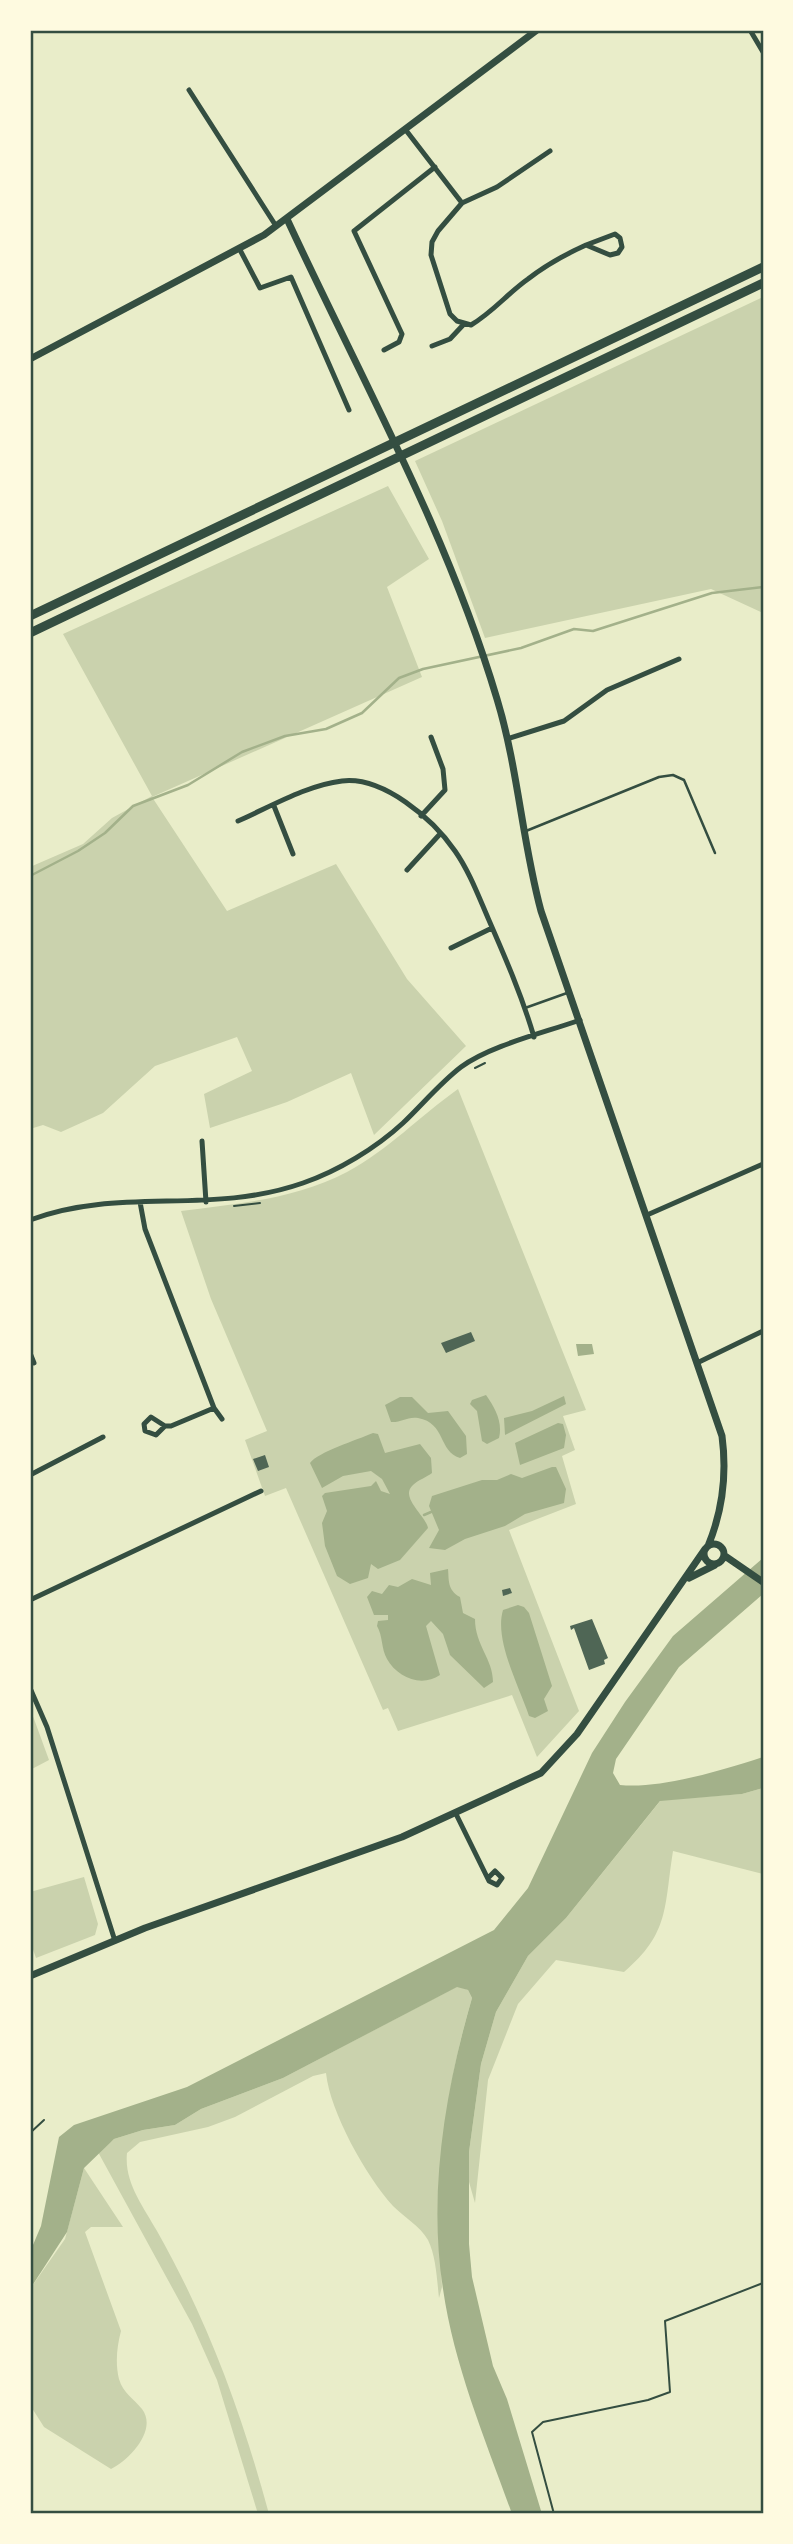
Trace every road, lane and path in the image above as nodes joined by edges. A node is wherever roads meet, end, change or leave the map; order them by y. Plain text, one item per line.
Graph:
1 (537, 30) edge
2 (751, 30) edge
3 (763, 52) edge
4 (189, 90) dead end
5 (405, 129) junction
6 (550, 151) dead end
7 (435, 167) junction
8 (462, 203) junction
9 (287, 219) junction
10 (276, 226) junction
11 (586, 245) junction
12 (239, 248) junction
13 (763, 267) edge
14 (763, 283) edge
15 (464, 324) junction
16 (432, 346) dead end
17 (384, 350) dead end
18 (30, 359) edge
19 (349, 410) dead end
20 (30, 616) edge
21 (30, 633) edge
22 (679, 659) dead end
23 (431, 737) dead end
24 (507, 739) junction
25 (274, 806) junction
26 (421, 816) junction
27 (238, 821) dead end
28 (523, 832) junction
29 (440, 834) junction
30 (715, 853) dead end
31 (293, 854) dead end
32 (407, 870) dead end
33 (492, 928) junction
34 (451, 947) dead end
35 (570, 992) junction
36 (525, 1008) junction
37 (580, 1020) junction
38 (534, 1037) junction
39 (488, 1059) dead end
40 (470, 1070) dead end
41 (202, 1141) dead end
42 (763, 1164) edge
43 (265, 1201) dead end
44 (140, 1202) junction
45 (206, 1202) junction
46 (227, 1206) dead end
47 (648, 1215) junction
48 (30, 1220) edge
49 (763, 1331) edge
50 (30, 1353) edge
51 (699, 1362) junction
52 (34, 1363) dead end
53 (214, 1408) junction
54 (222, 1419) dead end
55 (168, 1426) dead end
56 (103, 1437) dead end
57 (30, 1475) edge
58 (261, 1491) dead end
59 (718, 1523) junction
60 (720, 1545) junction
61 (707, 1547) junction
62 (725, 1556) junction
63 (717, 1564) junction
64 (735, 1565) junction
65 (686, 1581) junction
66 (763, 1582) edge
67 (30, 1600) edge
68 (30, 1688) edge
69 (456, 1814) junction
70 (488, 1878) dead end
71 (115, 1941) junction
72 (30, 1976) edge
73 (44, 2120) dead end
74 (30, 2133) edge
75 (763, 2283) edge
76 (554, 2514) edge

1 - 5 street
2 - 3 street
4 - 10 street
5 - 7 street
5 - 9 street
6 - 8 street
7 - 8 street
7 - 17 street
8 - 15 street
9 - 10 street
9 - 24 street
10 - 12 street
11 - 11 street
11 - 15 street
12 - 18 street
12 - 19 street
13 - 20 highway
14 - 21 highway
15 - 16 street
22 - 24 street
23 - 26 street
24 - 28 street
25 - 26 street
25 - 27 street
25 - 31 street
26 - 29 street
28 - 30 lane
28 - 35 street
29 - 32 street
29 - 33 street
33 - 34 street
33 - 36 street
35 - 36 lane
35 - 37 street
36 - 38 street
37 - 38 street
37 - 47 street
38 - 45 street
39 - 40 path
41 - 45 street
42 - 47 street
43 - 46 path
44 - 45 street
44 - 48 street
44 - 53 street
47 - 51 street
49 - 51 street
50 - 52 street
51 - 59 street
53 - 54 street
53 - 55 street
56 - 57 street
58 - 67 street
59 - 60 street
59 - 61 street
60 - 61 street
60 - 62 street
61 - 63 street
61 - 65 street
62 - 63 street
62 - 64 street
63 - 64 street
63 - 65 street
64 - 66 street
65 - 69 street
68 - 71 street
69 - 70 street
69 - 71 street
71 - 72 street
73 - 74 path
75 - 76 path

